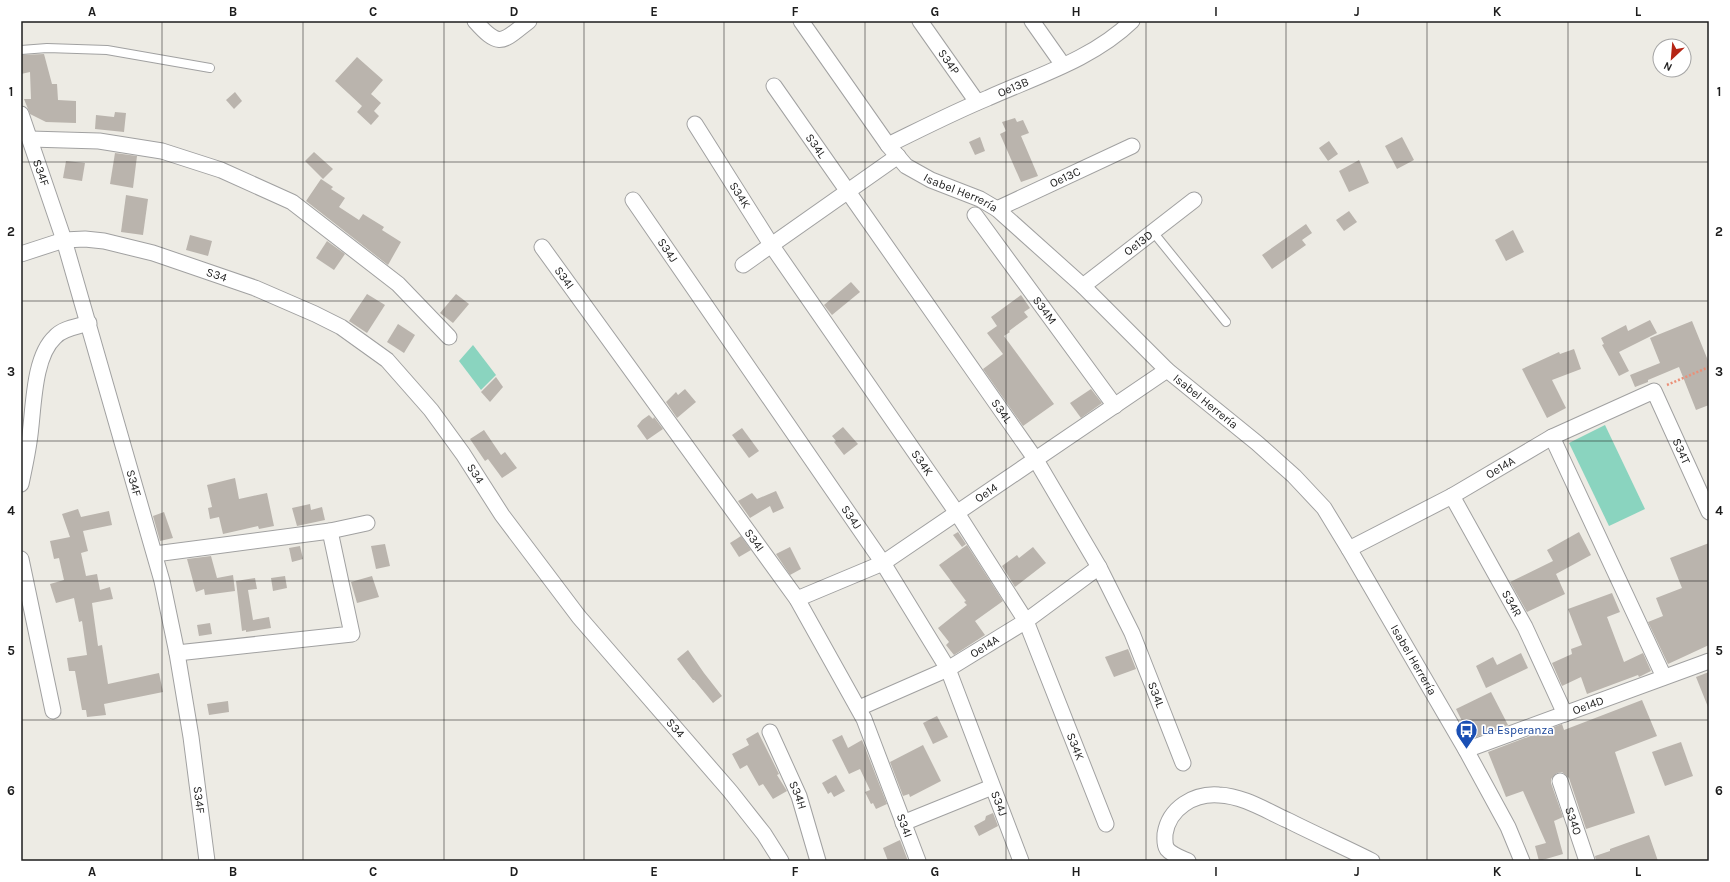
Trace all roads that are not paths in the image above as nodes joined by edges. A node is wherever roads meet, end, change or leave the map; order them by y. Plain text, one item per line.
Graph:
1 (475, 21) edge
2 (529, 21) edge
3 (801, 21) edge
4 (920, 21) edge
5 (1032, 21) edge
6 (1132, 21) edge
7 (21, 50) edge
8 (1063, 65) junction
9 (210, 68) dead end
10 (774, 86) dead end
11 (977, 102) junction
12 (21, 114) edge
13 (695, 124) dead end
14 (30, 139) junction
15 (1132, 146) dead end
16 (893, 150) junction
17 (847, 192) junction
18 (633, 200) dead end
19 (1194, 200) dead end
20 (997, 209) junction
21 (975, 215) dead end
22 (1153, 232) junction
23 (64, 240) junction
24 (772, 246) junction
25 (542, 247) dead end
26 (21, 254) edge
27 (743, 265) dead end
28 (1083, 286) junction
29 (1226, 322) dead end
30 (88, 323) junction
31 (449, 337) dead end
32 (1167, 370) junction
33 (1654, 391) joint
34 (1115, 406) junction
35 (1552, 437) junction
36 (1036, 460) junction
37 (21, 484) edge
38 (1452, 496) junction
39 (1709, 512) edge
40 (957, 513) junction
41 (367, 523) dead end
42 (330, 531) junction
43 (1349, 548) junction
44 (155, 554) junction
45 (21, 560) edge
46 (884, 563) junction
47 (1099, 567) junction
48 (22, 580) edge
49 (797, 599) junction
50 (1026, 621) junction
51 (177, 653) junction
52 (1709, 661) edge
53 (948, 669) junction
54 (1664, 677) junction
55 (859, 708) junction
56 (53, 711) dead end
57 (1565, 714) junction
58 (770, 732) dead end
59 (1466, 750) junction
60 (1183, 763) dead end
61 (1560, 782) dead end
62 (992, 787) junction
63 (903, 823) junction
64 (1106, 824) dead end
65 (207, 861) edge
66 (781, 861) edge
67 (818, 861) edge
68 (918, 861) edge
69 (1021, 861) edge
70 (1188, 861) edge
71 (1372, 861) edge
72 (1522, 861) edge
73 (1587, 861) edge

1 - 2 street
3 - 16 street, Isabel Herrería
4 - 11 street, S34P
5 - 8 street
6 - 8 street, Oe13B
7 - 9 lane
8 - 11 street, Oe13B
10 - 17 street, S34L
11 - 16 street, Oe13B
12 - 14 street, S34F
13 - 24 street, S34K
14 - 23 street, S34F
14 - 31 street
15 - 20 street, Oe13C
16 - 17 street, Oe13B
16 - 20 street, Isabel Herrería
17 - 24 street, Oe13B
17 - 36 street, S34L
18 - 46 street, S34J
19 - 22 street, Oe13D
20 - 28 street, Isabel Herrería
21 - 34 street, S34M
22 - 28 street, Oe13D
22 - 29 lane
23 - 26 street, S34
23 - 30 street, S34F
23 - 66 street, S34
24 - 27 street, Oe13B
24 - 40 street, S34K
25 - 49 street, S34I
28 - 32 street, Isabel Herrería
30 - 37 street
30 - 44 street, S34F
32 - 34 street, Oe14
32 - 43 street, Isabel Herrería
33 - 35 street, Oe14A
33 - 39 street, S34T
34 - 36 street, Oe14
35 - 38 street, Oe14A
35 - 54 street
36 - 40 street, Oe14
36 - 47 street, S34L
38 - 43 street, Oe14A
38 - 57 street, S34R
40 - 46 street, Oe14
40 - 50 street, S34K
41 - 42 street
42 - 44 street
42 - 51 street
43 - 59 street, Isabel Herrería
44 - 51 street, S34F
45 - 48 street
46 - 49 street, Oe14
46 - 53 street, S34J
47 - 50 street, Oe14A
47 - 60 street, S34L
48 - 56 street
49 - 55 street, S34I
50 - 53 street, Oe14A
50 - 64 street, S34K
51 - 65 street, S34F
52 - 54 street, Oe14D
53 - 55 street, Oe14A
53 - 62 street, S34J
54 - 57 street, Oe14D
55 - 63 street, S34I
57 - 59 street, Oe14D
58 - 67 street, S34H
59 - 72 street, Isabel Herrería
61 - 73 street, S34O
62 - 63 street
62 - 69 street, S34J
63 - 68 street, S34I
70 - 71 street

